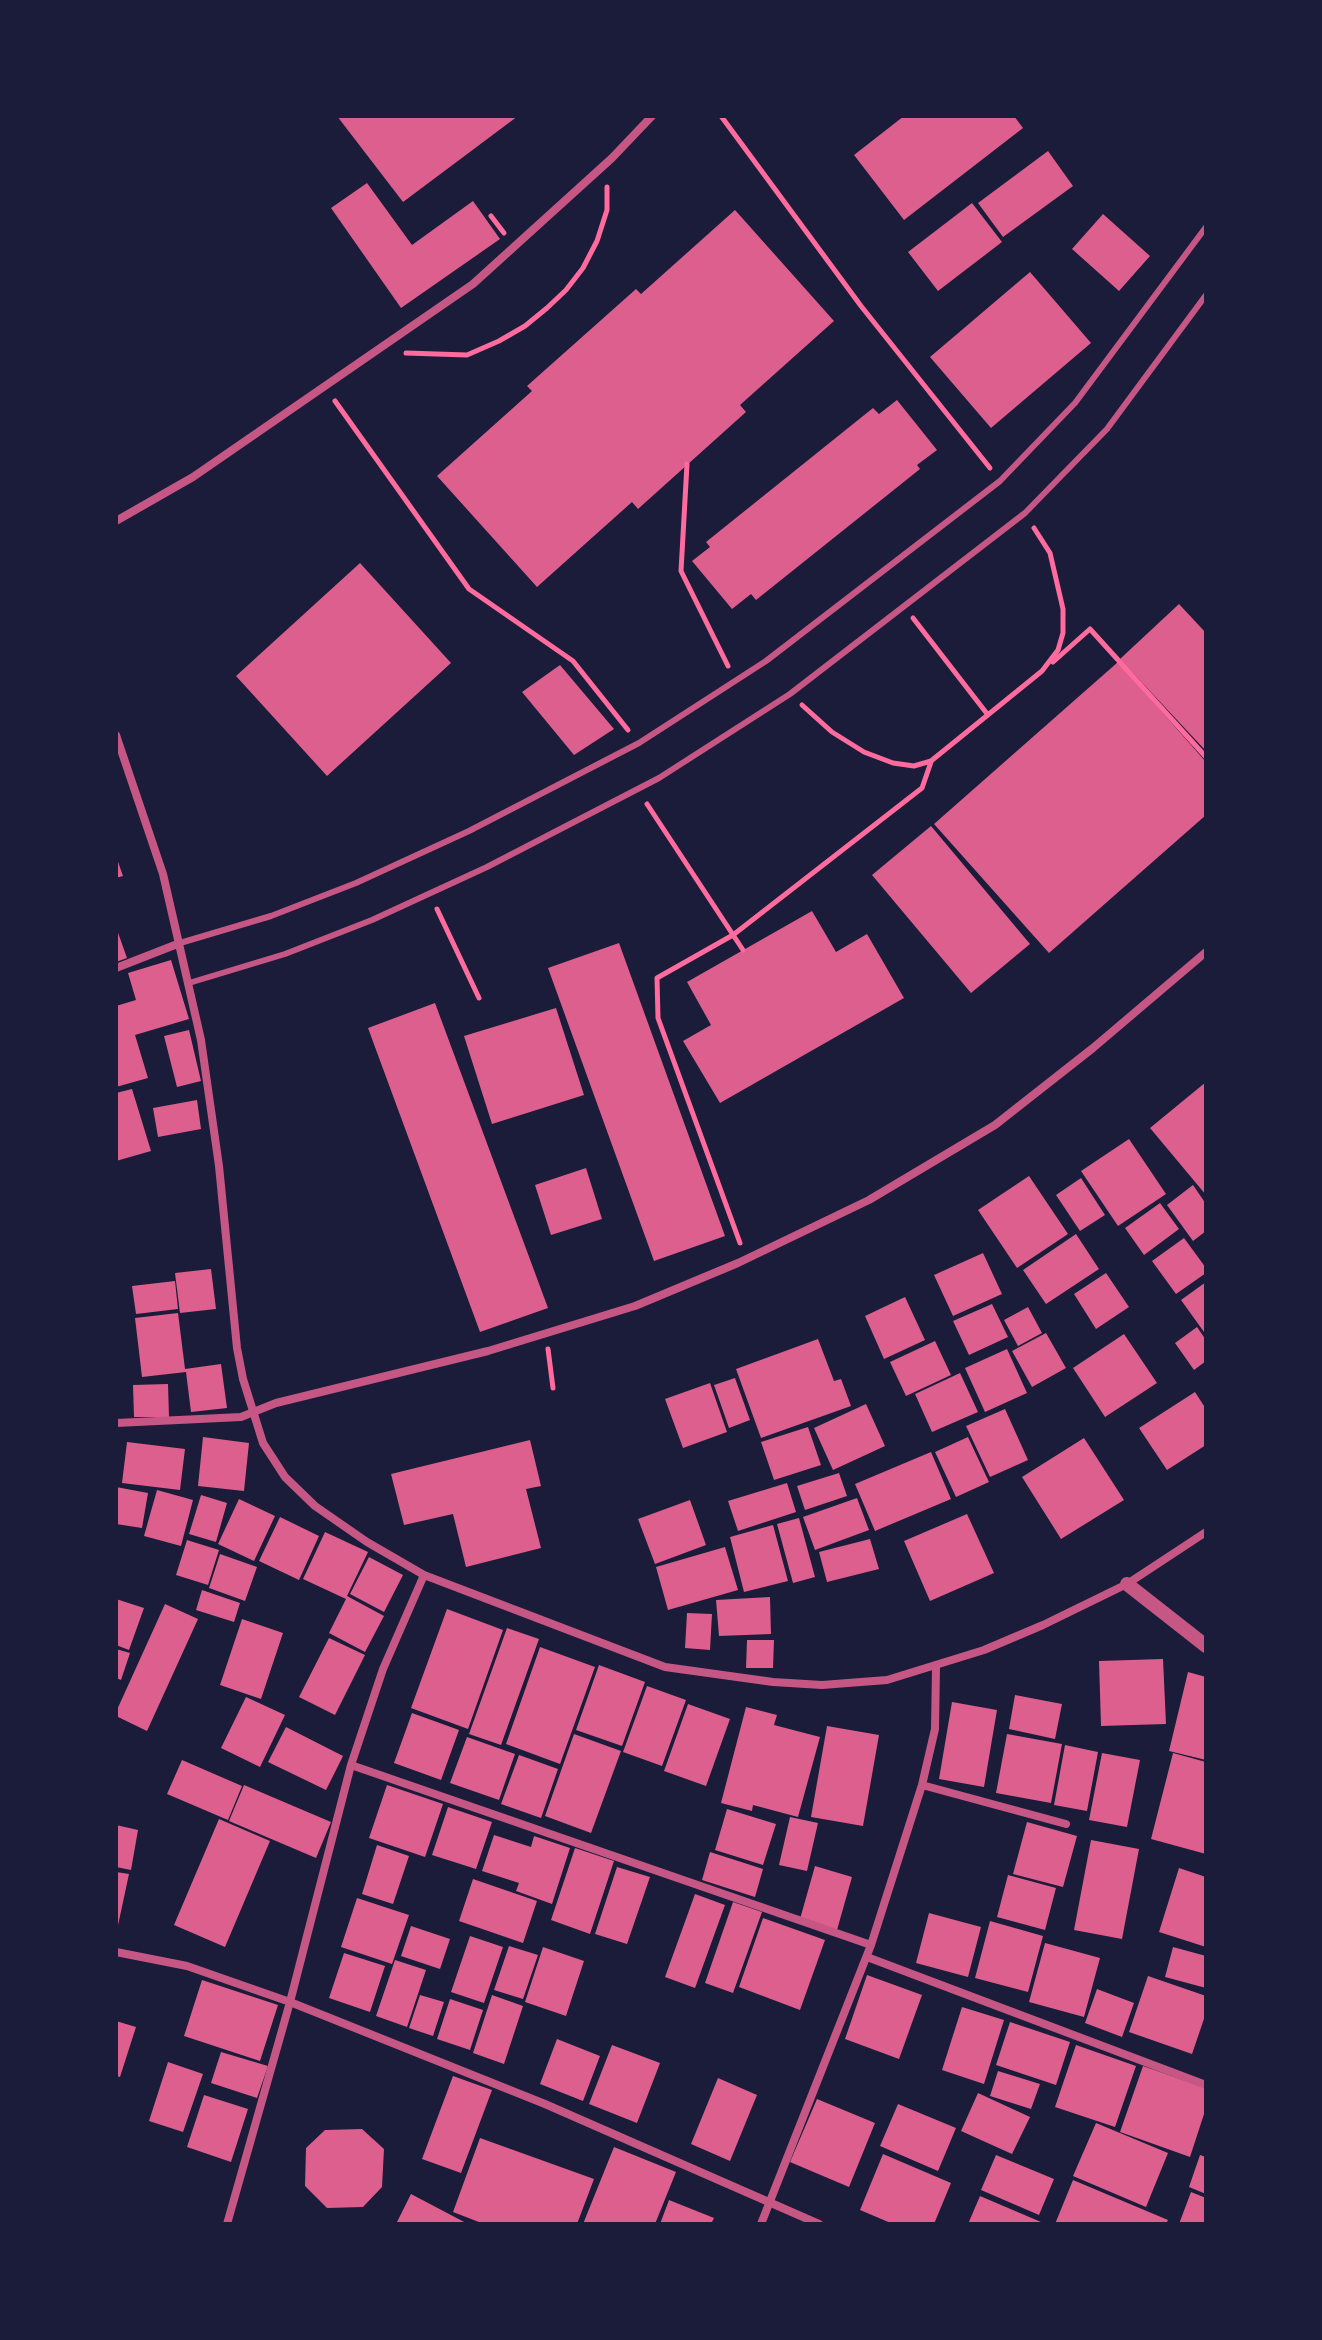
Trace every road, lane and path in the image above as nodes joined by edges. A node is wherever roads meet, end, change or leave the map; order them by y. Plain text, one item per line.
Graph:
1 (652, 116) edge
2 (721, 116) edge
3 (602, 167) junction
4 (1206, 227) edge
5 (1206, 295) edge
6 (381, 348) junction
7 (325, 386) junction
8 (687, 464) dead end
9 (1000, 481) junction
10 (1025, 513) junction
11 (116, 521) edge
12 (904, 606) junction
13 (1042, 671) junction
14 (735, 681) junction
15 (790, 694) junction
16 (988, 715) junction
17 (116, 735) edge
18 (639, 743) junction
19 (1206, 757) edge
20 (931, 761) junction
21 (638, 789) junction
22 (430, 893) junction
23 (733, 935) junction
24 (180, 943) junction
25 (743, 950) dead end
26 (1206, 952) edge
27 (116, 968) edge
28 (189, 983) junction
29 (479, 998) dead end
30 (746, 1259) junction
31 (546, 1333) junction
32 (553, 1388) dead end
33 (253, 1414) junction
34 (116, 1423) edge
35 (1206, 1532) edge
36 (424, 1575) junction
37 (1127, 1584) junction
38 (1206, 1646) edge
39 (936, 1667) junction
40 (351, 1765) junction
41 (922, 1785) junction
42 (1066, 1824) dead end
43 (871, 1945) junction
44 (116, 1952) edge
45 (867, 1957) junction
46 (290, 2002) junction
47 (1206, 2085) edge
48 (770, 2201) junction
49 (227, 2224) edge
50 (761, 2224) edge
51 (819, 2224) edge

1 - 3 street
2 - 9 path
3 - 6 street
3 - 6 path
4 - 9 lane
5 - 10 lane
6 - 7 street
7 - 11 street
7 - 18 path
8 - 14 path
9 - 14 lane
10 - 12 lane
10 - 13 path
12 - 15 lane
12 - 16 path
13 - 16 path
13 - 19 path
14 - 18 lane
15 - 20 path
15 - 21 lane
16 - 20 path
17 - 24 street
18 - 24 lane
20 - 23 path
21 - 22 lane
21 - 23 path
22 - 28 lane
22 - 29 path
23 - 25 path
23 - 30 path
24 - 27 street
24 - 28 street
26 - 30 street
28 - 33 street
30 - 31 street
31 - 32 path
31 - 33 street
33 - 34 street
33 - 36 street
35 - 37 street
36 - 39 street
36 - 40 street
37 - 38 street
37 - 39 street
39 - 41 street
40 - 43 street
40 - 46 street
41 - 42 street
41 - 43 street
43 - 45 street
44 - 46 street
45 - 47 street
45 - 48 street
46 - 48 street
46 - 49 street
48 - 50 street
48 - 51 street

